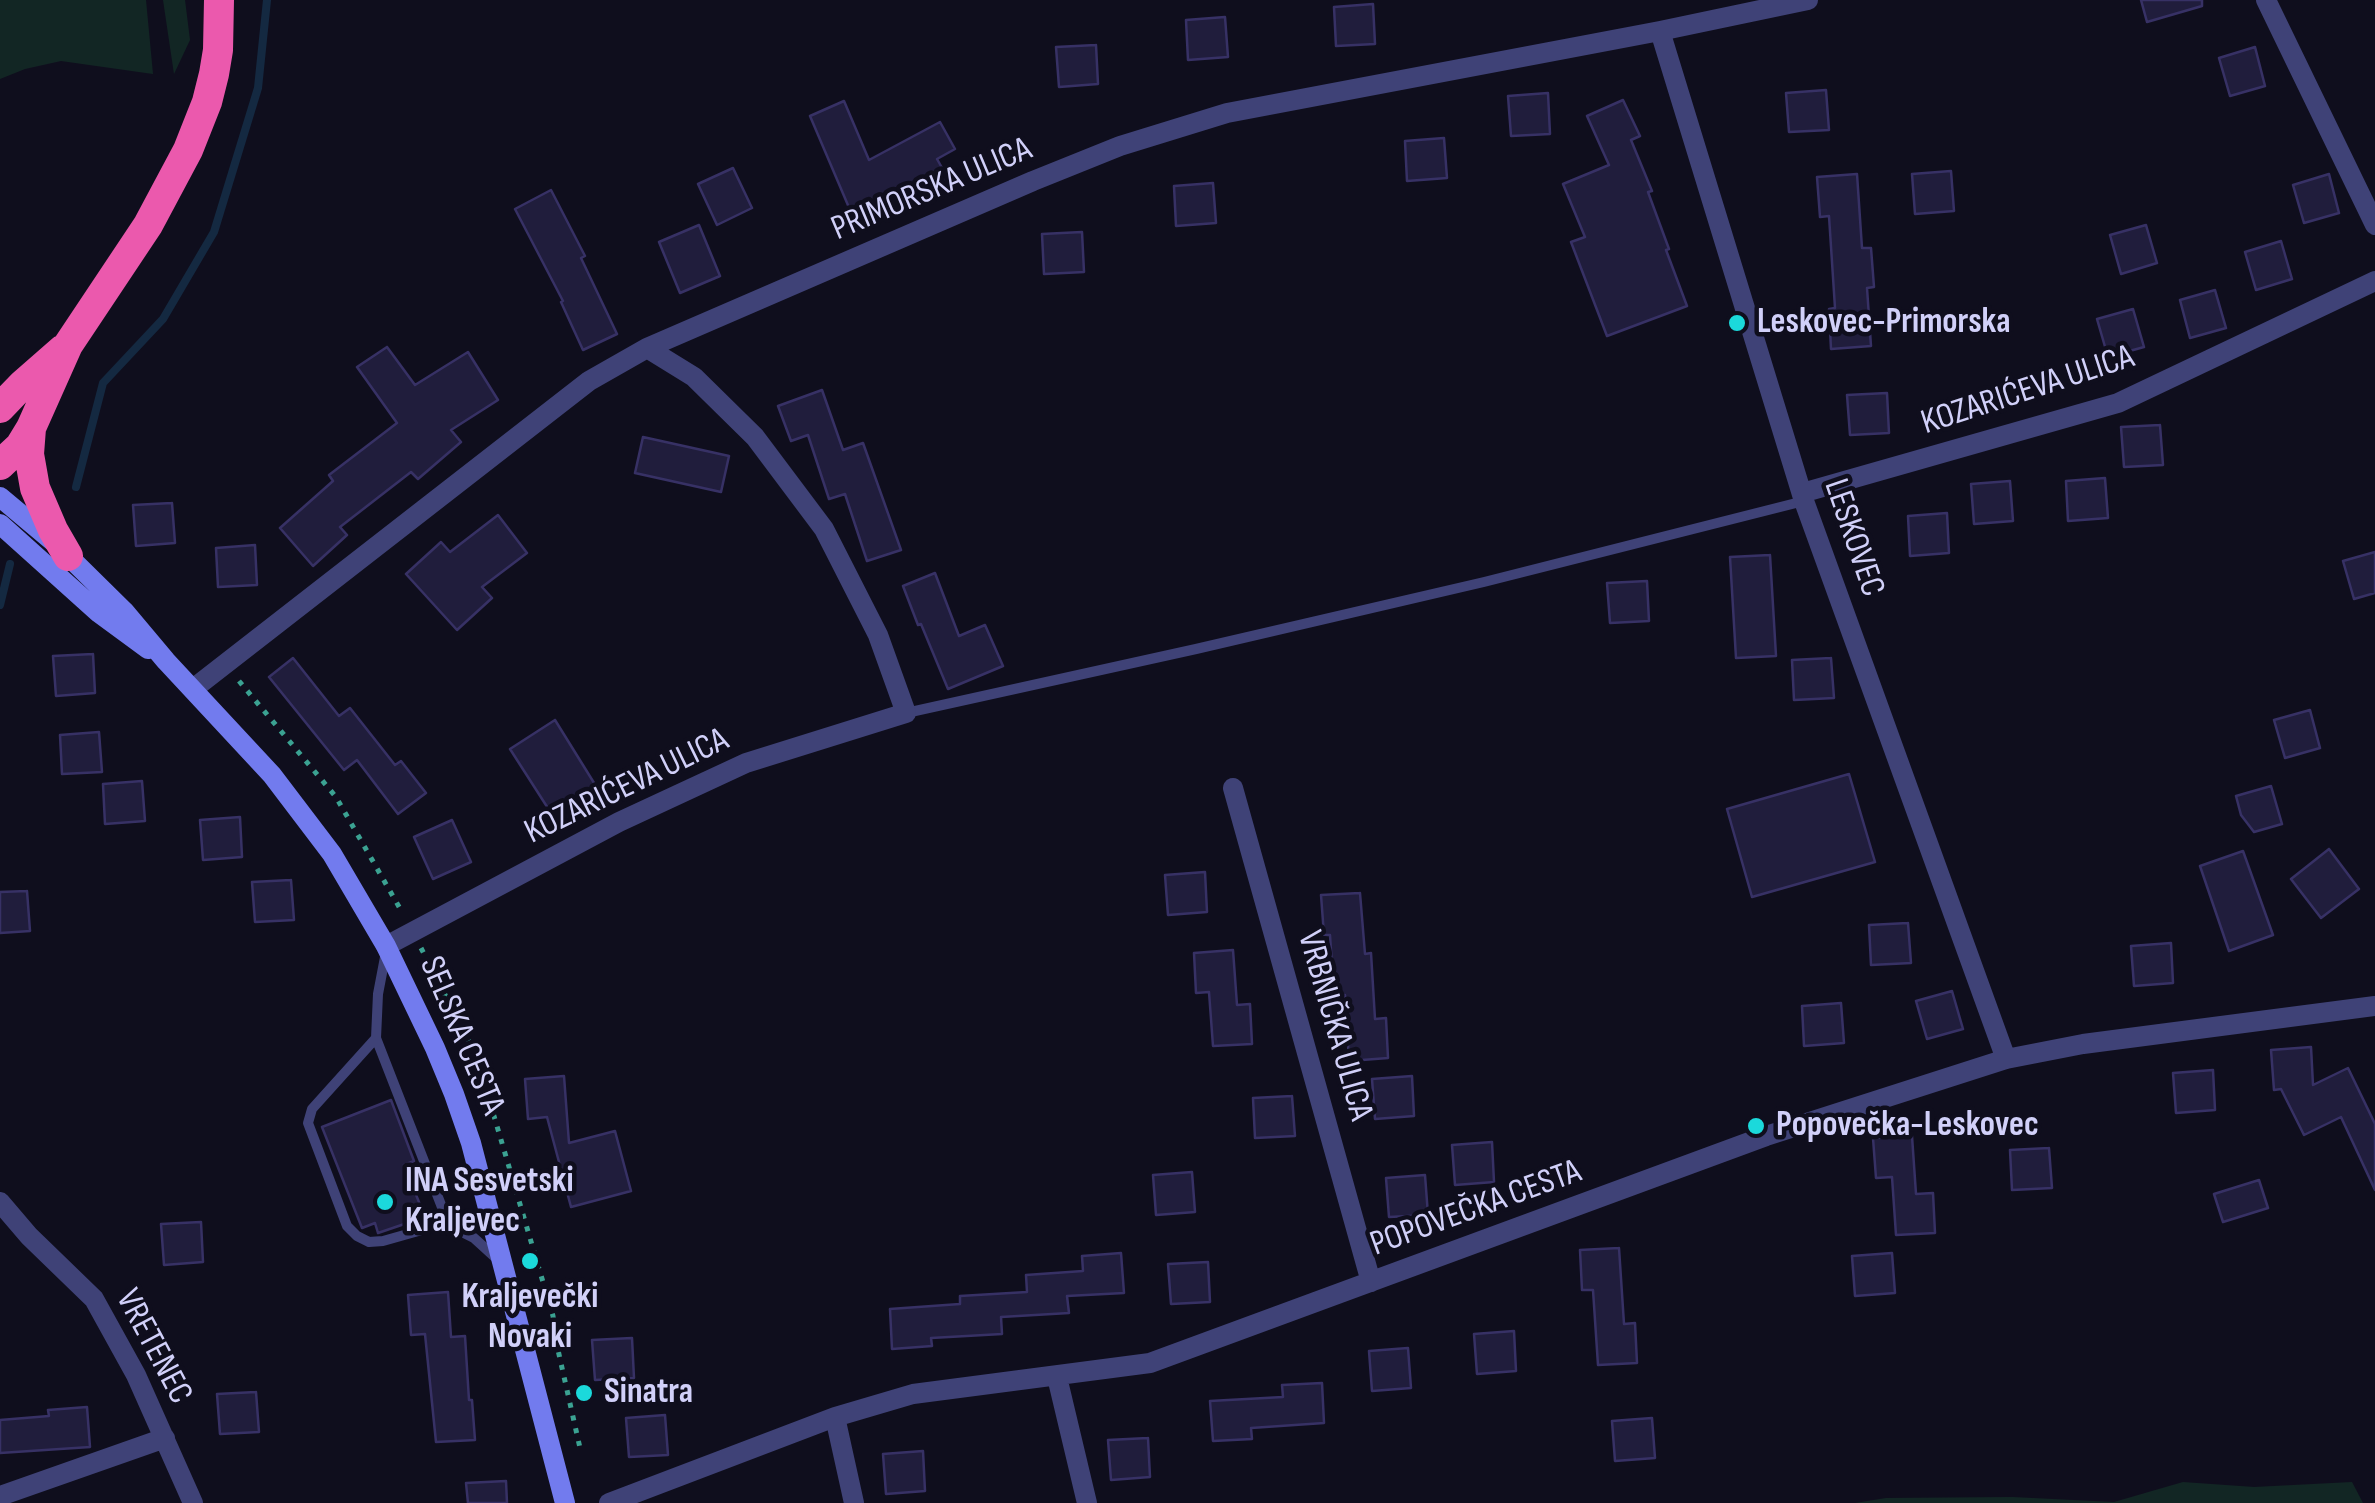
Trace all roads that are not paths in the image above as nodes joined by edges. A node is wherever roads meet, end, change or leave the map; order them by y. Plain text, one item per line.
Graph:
1 (219, 0) edge
2 (1808, 0) edge
3 (2266, 0) edge
4 (1660, 31) junction
5 (2375, 225) edge
6 (2375, 281) edge
7 (68, 345) junction
8 (647, 348) junction
9 (0, 408) edge
10 (31, 428) junction
11 (0, 465) edge
12 (0, 497) edge
13 (1803, 497) junction
14 (0, 524) edge
15 (68, 556) junction
16 (166, 661) junction
17 (193, 689) junction
18 (906, 713) junction
19 (1233, 788) dead end
20 (386, 946) junction
21 (2373, 1010) edge
22 (376, 1038) junction
23 (2006, 1059) junction
24 (0, 1202) edge
25 (452, 1227) junction
26 (503, 1264) junction
27 (1372, 1282) junction
28 (1056, 1376) junction
29 (835, 1418) junction
30 (165, 1438) junction
31 (0, 1496) edge
32 (193, 1503) edge
33 (565, 1503) edge
34 (609, 1503) edge
35 (854, 1503) edge
36 (1087, 1503) edge

1 - 7 highway
2 - 4 street, PRIMORSKA ULICA
3 - 5 street
4 - 8 street, PRIMORSKA ULICA
4 - 13 street, LESKOVEC
6 - 13 street, KOZARIĆEVA ULICA
7 - 9 highway
7 - 10 highway
8 - 17 street, PRIMORSKA ULICA
8 - 18 street
10 - 11 highway
10 - 15 highway
12 - 15 main road, SELSKA CESTA
13 - 18 lane
13 - 23 street, LESKOVEC
14 - 16 main road, SELSKA CESTA
15 - 16 main road, SELSKA CESTA
16 - 17 main road, SELSKA CESTA
17 - 20 main road, SELSKA CESTA
18 - 20 street, KOZARIĆEVA ULICA
19 - 27 street, VRBNIČKA ULICA
20 - 22 lane
20 - 26 main road, SELSKA CESTA
21 - 23 street, POPOVEČKA CESTA
22 - 25 lane
22 - 25 lane
23 - 27 street, POPOVEČKA CESTA
24 - 30 street, VRETENEC
25 - 26 lane
26 - 33 main road, SELSKA CESTA
27 - 28 street, POPOVEČKA CESTA
28 - 29 street, POPOVEČKA CESTA
28 - 36 street
29 - 34 street, POPOVEČKA CESTA
29 - 35 street
30 - 31 street, VRETENEC
30 - 32 street, VRETENEC

